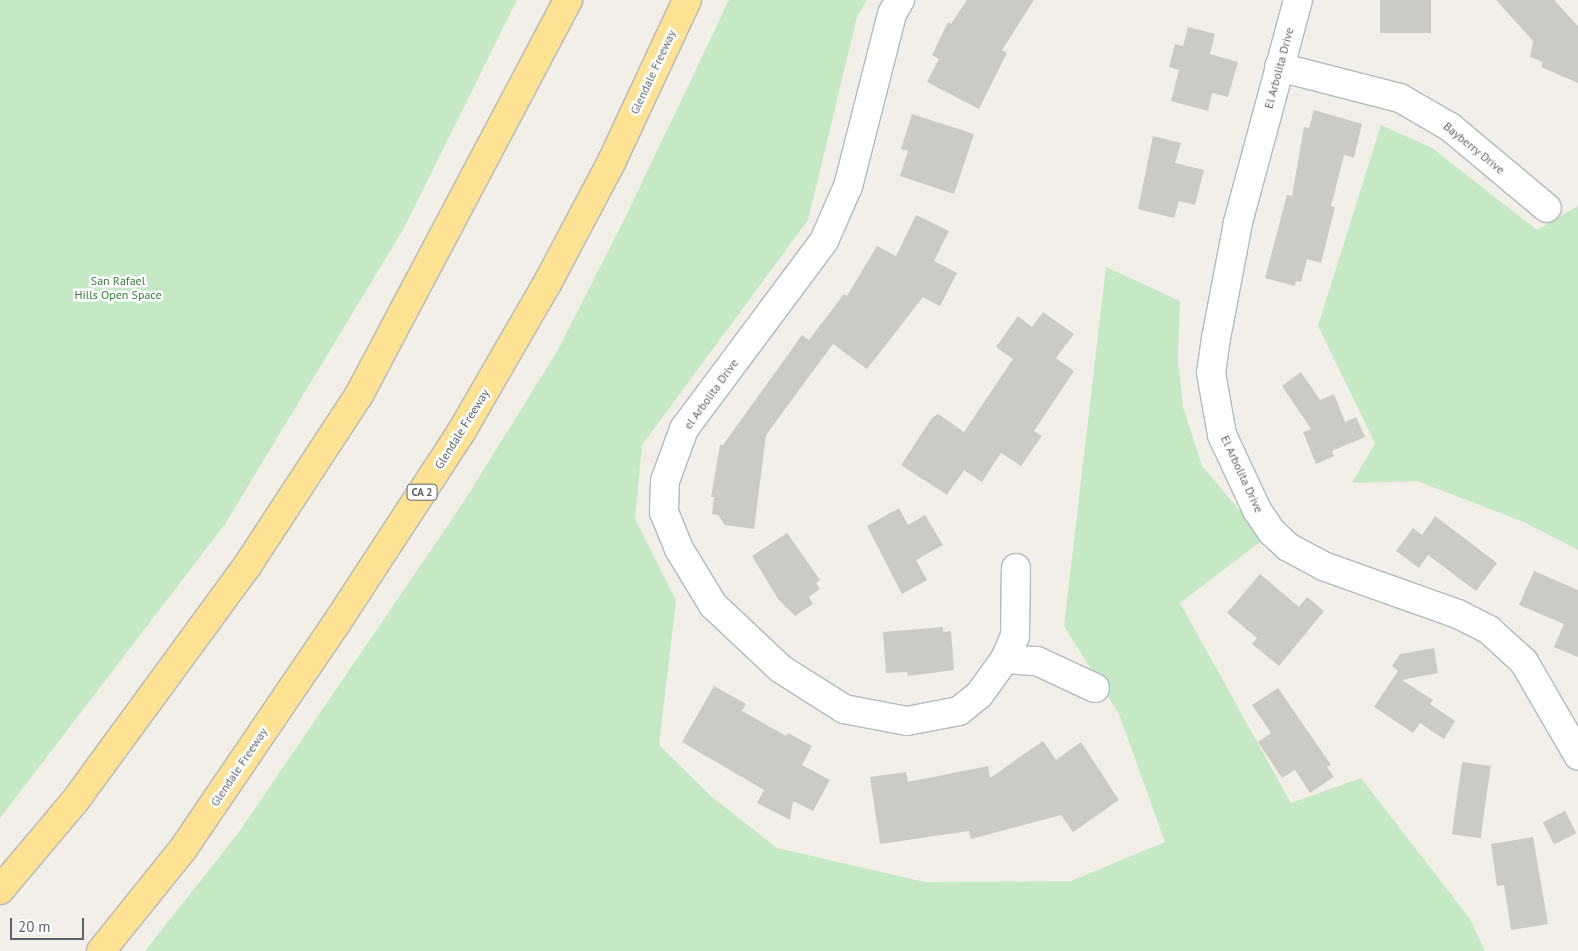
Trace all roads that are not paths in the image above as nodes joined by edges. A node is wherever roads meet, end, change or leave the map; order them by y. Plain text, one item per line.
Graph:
1 (568, 0) edge
2 (687, 0) edge
3 (900, 0) edge
4 (1298, 0) edge
5 (1279, 67) junction
6 (1547, 208) dead end
7 (1016, 568) dead end
8 (1005, 659) junction
9 (1095, 688) dead end
10 (1578, 755) edge
11 (0, 890) edge
12 (102, 951) edge

1 - 11 highway
2 - 12 highway, Glendale Freeway / CA 2
3 - 8 street, el Arbolita Drive
4 - 5 street, El Arbolita Drive
5 - 6 street, Bayberry Drive
5 - 10 street, El Arbolita Drive
7 - 8 street, el Arbolita Drive
8 - 9 street

